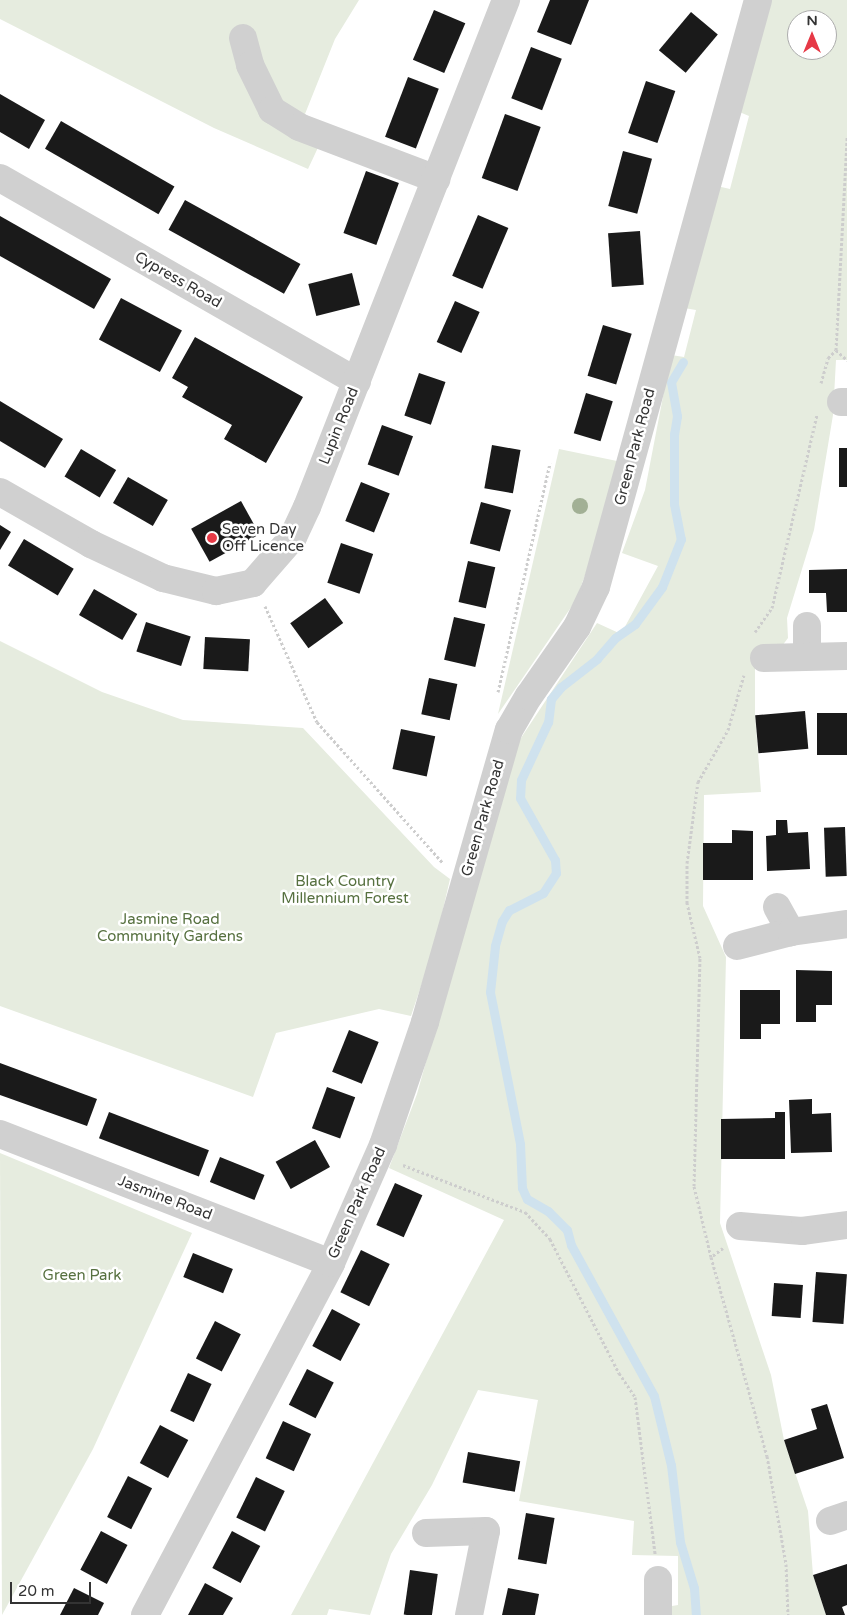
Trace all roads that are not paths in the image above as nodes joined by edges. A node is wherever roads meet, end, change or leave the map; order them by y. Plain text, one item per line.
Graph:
1 (506, 0) edge
2 (758, 0) edge
3 (244, 38) dead end
4 (0, 178) edge
5 (436, 179) junction
6 (357, 382) junction
7 (0, 492) edge
8 (807, 626) dead end
9 (754, 653) road end
10 (807, 656) junction
11 (847, 656) edge
12 (777, 907) dead end
13 (847, 924) edge
14 (791, 932) junction
15 (737, 946) dead end
16 (0, 1134) edge
17 (847, 1225) edge
18 (735, 1234) road end
19 (331, 1263) junction
20 (426, 1533) dead end
21 (658, 1580) road end
22 (145, 1615) edge
23 (469, 1615) edge
24 (658, 1615) edge

1 - 5 street, Lupin Road
2 - 19 street, Green Park Road
3 - 5 street
4 - 6 street, Cypress Road
5 - 6 street, Lupin Road
6 - 7 street, Lupin Road
8 - 10 street
9 - 10 street
10 - 11 street
12 - 14 street
13 - 14 street
14 - 15 street
16 - 19 street, Jasmine Road
17 - 18 street
19 - 22 street, Green Park Road
20 - 23 street
21 - 24 street

